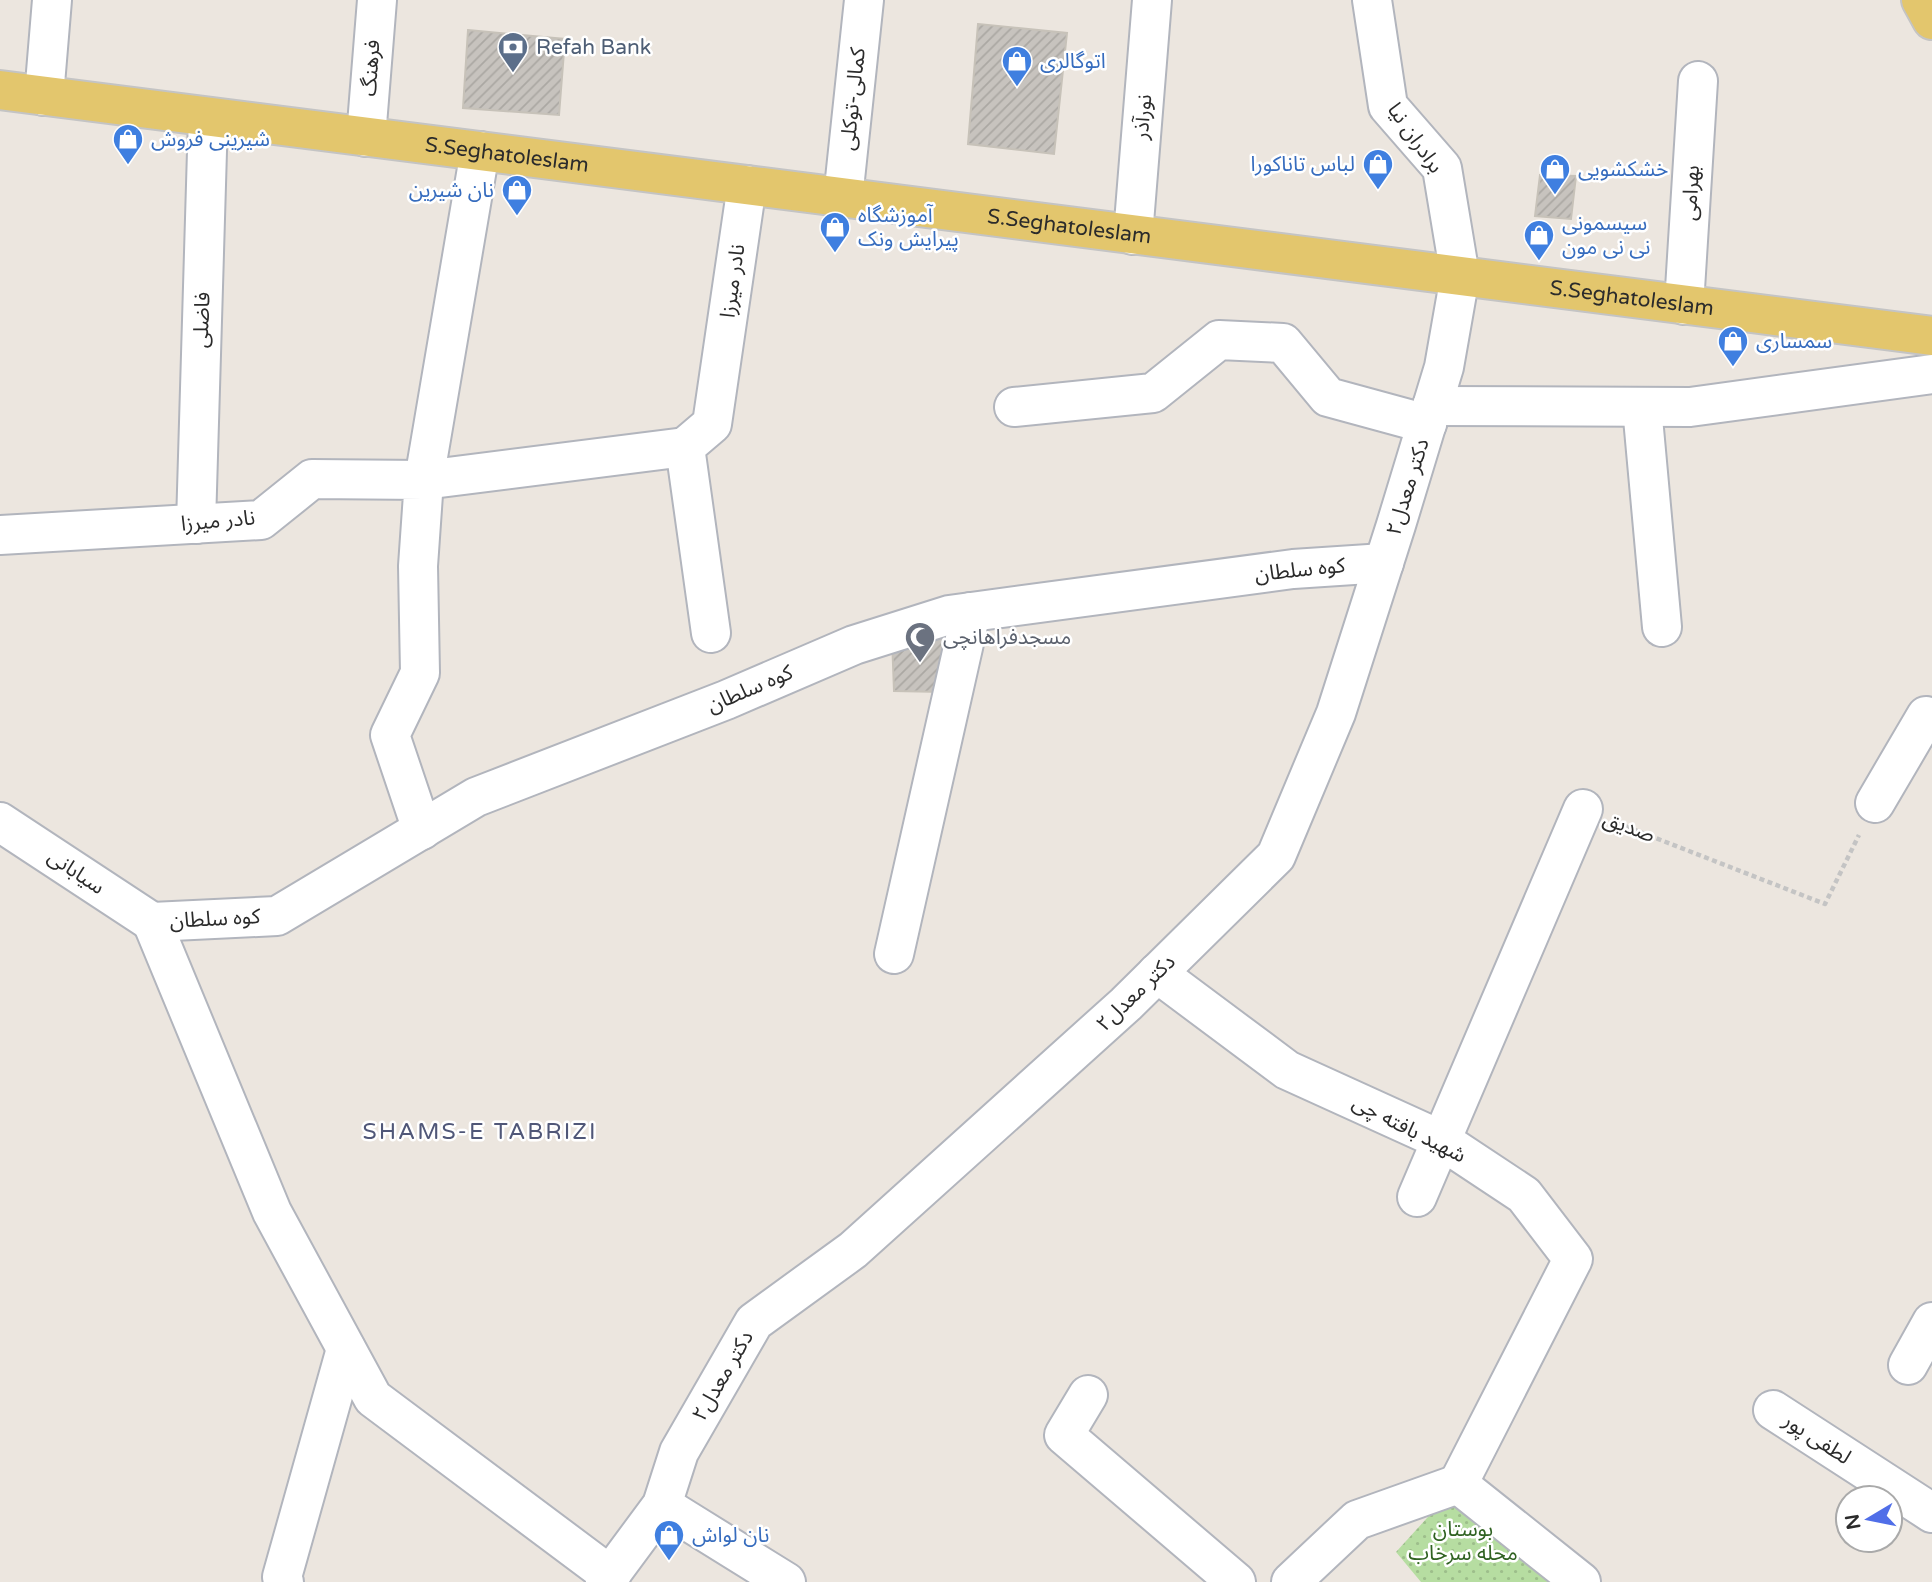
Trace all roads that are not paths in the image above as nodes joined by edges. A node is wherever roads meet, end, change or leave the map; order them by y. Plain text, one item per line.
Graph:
1 (52, 0) edge
2 (377, 0) edge
3 (864, 0) edge
4 (1152, 0) edge
5 (1372, 0) edge
6 (1922, 0) edge
7 (1932, 20) edge
8 (1698, 81) dead end
9 (0, 90) edge
10 (44, 96) junction
11 (208, 117) junction
12 (366, 137) junction
13 (480, 151) junction
14 (747, 185) junction
15 (843, 198) junction
16 (1133, 234) junction
17 (1460, 276) junction
18 (1684, 305) junction
19 (1932, 336) edge
20 (1932, 374) edge
21 (1014, 407) dead end
22 (1642, 407) junction
23 (1429, 415) junction
24 (685, 447) junction
25 (424, 480) junction
26 (196, 524) junction
27 (0, 535) edge
28 (1384, 563) junction
29 (971, 612) junction
30 (1662, 627) dead end
31 (711, 633) dead end
32 (1932, 719) edge
33 (1875, 803) road end
34 (1583, 809) road end
35 (0, 822) edge
36 (422, 830) junction
37 (152, 922) junction
38 (894, 954) dead end
39 (1157, 973) junction
40 (1441, 1140) junction
41 (1416, 1197) dead end
42 (1932, 1322) edge
43 (346, 1349) junction
44 (1908, 1365) dead end
45 (1088, 1395) dead end
46 (1773, 1410) dead end
47 (1458, 1484) junction
48 (662, 1505) junction
49 (1932, 1513) edge
50 (608, 1579) edge
51 (284, 1582) edge
52 (786, 1582) edge
53 (1236, 1582) edge
54 (1291, 1582) edge
55 (1581, 1582) edge

1 - 10 street
2 - 12 street, فرهنگ
3 - 15 street, کمالی-توکلی
4 - 16 street, نورآذر
5 - 17 street, برادران نیا
6 - 7 main road
8 - 18 street, بهرامی
9 - 10 main road, S.Seghatoleslam
10 - 11 main road, S.Seghatoleslam
11 - 12 main road, S.Seghatoleslam
11 - 26 street, فاضلی
12 - 13 main road, S.Seghatoleslam
13 - 14 main road, S.Seghatoleslam
13 - 25 street
14 - 15 main road, S.Seghatoleslam
14 - 24 street, نادر میرزا
15 - 16 main road, S.Seghatoleslam
16 - 17 main road, S.Seghatoleslam
17 - 18 main road, S.Seghatoleslam
17 - 23 street, دکتر معدل۲
18 - 19 main road, S.Seghatoleslam
20 - 22 street
21 - 23 street
22 - 23 street
22 - 30 street
23 - 28 street, دکتر معدل۲
24 - 25 street, نادر میرزا
24 - 31 street
25 - 26 street, نادر میرزا
25 - 36 street
26 - 27 street, نادر میرزا
28 - 29 street, کوه سلطان
28 - 39 street, دکتر معدل۲
29 - 36 street, کوه سلطان
29 - 38 street
32 - 33 street
34 - 40 street, صدیق
35 - 37 street, سیابانی
36 - 37 street, کوه سلطان
37 - 43 street
39 - 40 street, شهید بافته چی
39 - 48 street, دکتر معدل۲
40 - 41 street, صدیق
40 - 47 street, شهید بافته چی
42 - 44 street
43 - 50 street
43 - 51 street
45 - 53 street
46 - 49 street, لطفی پور
47 - 54 street
47 - 55 street
48 - 50 street, دکتر معدل۲
48 - 52 street

